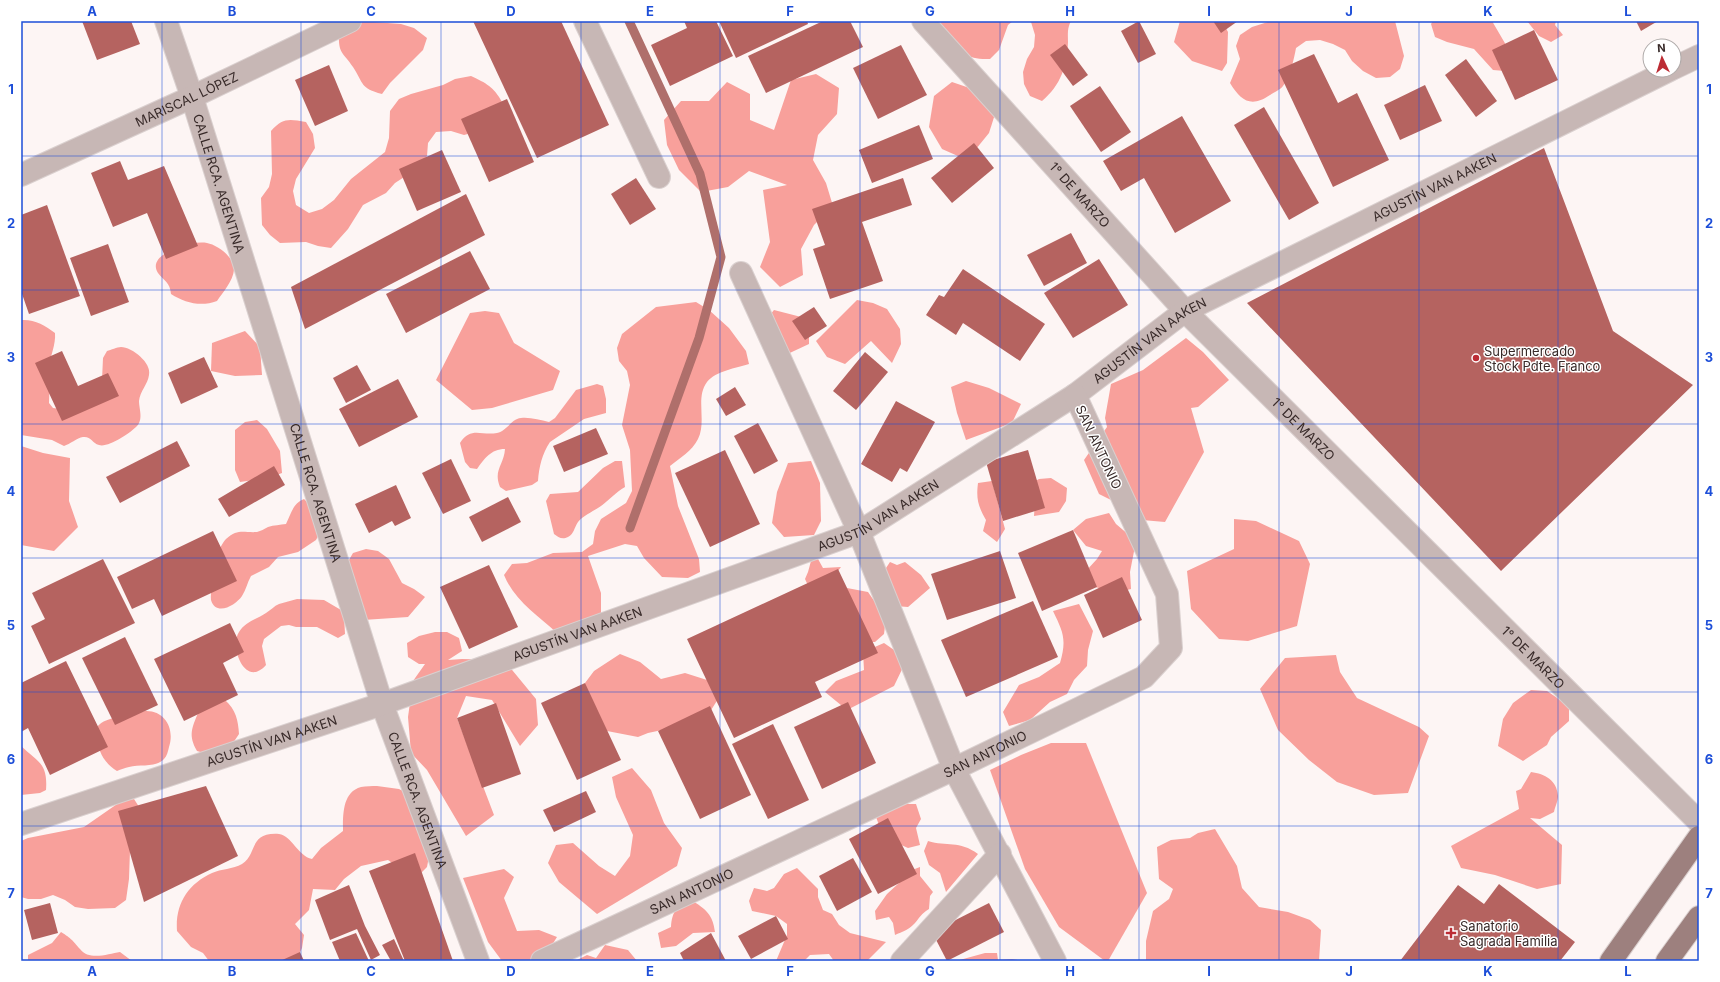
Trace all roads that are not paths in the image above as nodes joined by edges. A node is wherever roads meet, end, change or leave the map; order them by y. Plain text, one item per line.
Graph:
1 (166, 21) edge
2 (350, 21) edge
3 (585, 21) edge
4 (934, 25) edge
5 (1699, 56) edge
6 (1682, 64) edge
7 (1654, 78) edge
8 (192, 97) junction
9 (21, 175) edge
10 (659, 177) dead end
11 (741, 273) dead end
12 (1185, 311) junction
13 (1075, 395) junction
14 (859, 532) junction
15 (382, 704) junction
16 (954, 769) junction
17 (1699, 822) edge
18 (21, 824) edge
19 (1699, 837) edge
20 (1000, 854) junction
21 (1699, 917) edge
22 (478, 961) edge
23 (542, 961) edge
24 (902, 961) edge
25 (1055, 961) edge
26 (1611, 961) edge
27 (1667, 961) edge

1 - 8 street, CALLE RCA. AGENTINA
2 - 8 street, MARISCAL LÓPEZ
3 - 10 street
4 - 12 street, 1° DE MARZO
5 - 6 street
7 - 12 street, AGUSTÍN VAN AAKEN
8 - 9 street, MARISCAL LÓPEZ
8 - 15 street, CALLE RCA. AGENTINA
11 - 14 street
12 - 13 street, AGUSTÍN VAN AAKEN
12 - 17 street, 1° DE MARZO
13 - 14 street, AGUSTÍN VAN AAKEN
13 - 16 street, SAN ANTONIO
14 - 15 street, AGUSTÍN VAN AAKEN
14 - 16 street
15 - 18 street, AGUSTÍN VAN AAKEN
15 - 22 street, CALLE RCA. AGENTINA
16 - 20 street
16 - 23 street, SAN ANTONIO
19 - 26 main road
20 - 24 street
20 - 25 street
21 - 27 main road

